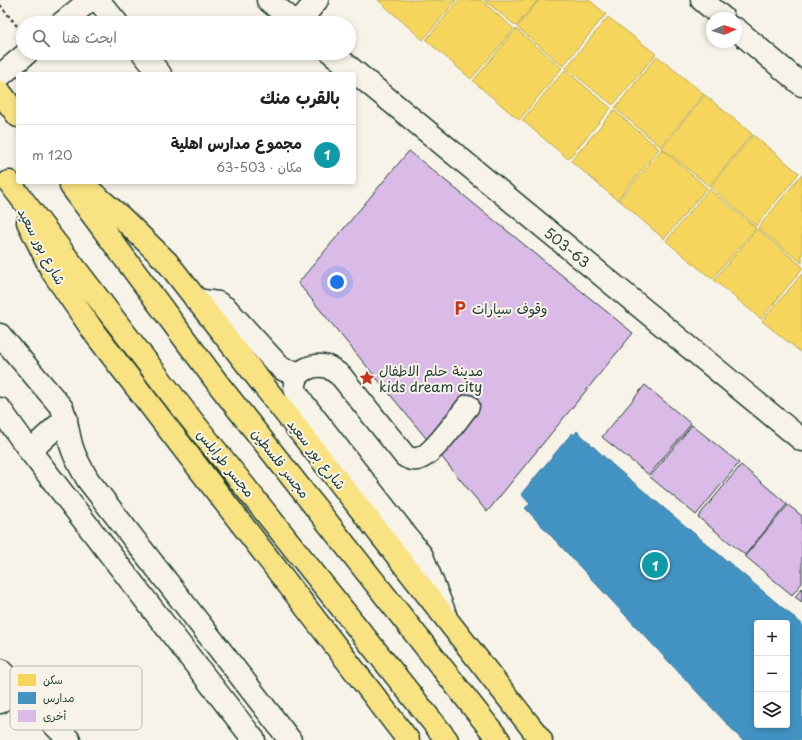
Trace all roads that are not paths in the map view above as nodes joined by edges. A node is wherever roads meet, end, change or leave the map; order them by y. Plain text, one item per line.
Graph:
1 (90, 0) edge
2 (98, 0) edge
3 (268, 0) edge
4 (317, 0) edge
5 (702, 0) edge
6 (716, 12) edge
7 (71, 16) edge
8 (111, 16) edge
9 (288, 16) edge
10 (303, 16) edge
11 (742, 34) edge
12 (19, 60) edge
13 (149, 60) edge
14 (341, 60) edge
15 (158, 72) edge
16 (355, 72) edge
17 (356, 73) edge
18 (0, 76) edge
19 (802, 85) edge
20 (0, 92) edge
21 (16, 113) edge
22 (5, 176) edge
23 (69, 184) edge
24 (82, 184) edge
25 (196, 300) junction
26 (0, 335) edge
27 (300, 373) junction
28 (468, 406) dead end
29 (0, 409) edge
30 (66, 418) junction
31 (802, 440) edge
32 (30, 451) junction
33 (450, 624) junction
34 (7, 677) edge
35 (0, 702) edge
36 (59, 730) edge
37 (69, 740) edge
38 (254, 740) edge
39 (290, 740) edge
40 (408, 740) edge
41 (447, 740) edge
42 (499, 740) edge
43 (541, 740) edge

1 - 7 street
2 - 8 street
3 - 9 street
4 - 10 street
5 - 6 street
11 - 19 street
12 - 18 street
13 - 15 street
14 - 16 street, 503-63
17 - 31 street, 503-63
20 - 21 main road
22 - 40 main road, شارع بور سعيد
22 - 41 main road, مجسر طرابلس
23 - 42 main road, مجسر فلسطين
24 - 25 main road, شارع بور سعيد
25 - 27 street
25 - 33 main road, شارع بور سعيد
26 - 30 street
27 - 28 street
27 - 33 street
29 - 32 street
30 - 32 street
30 - 39 street
32 - 38 street
33 - 43 main road, شارع بور سعيد
34 - 35 street
36 - 37 street

